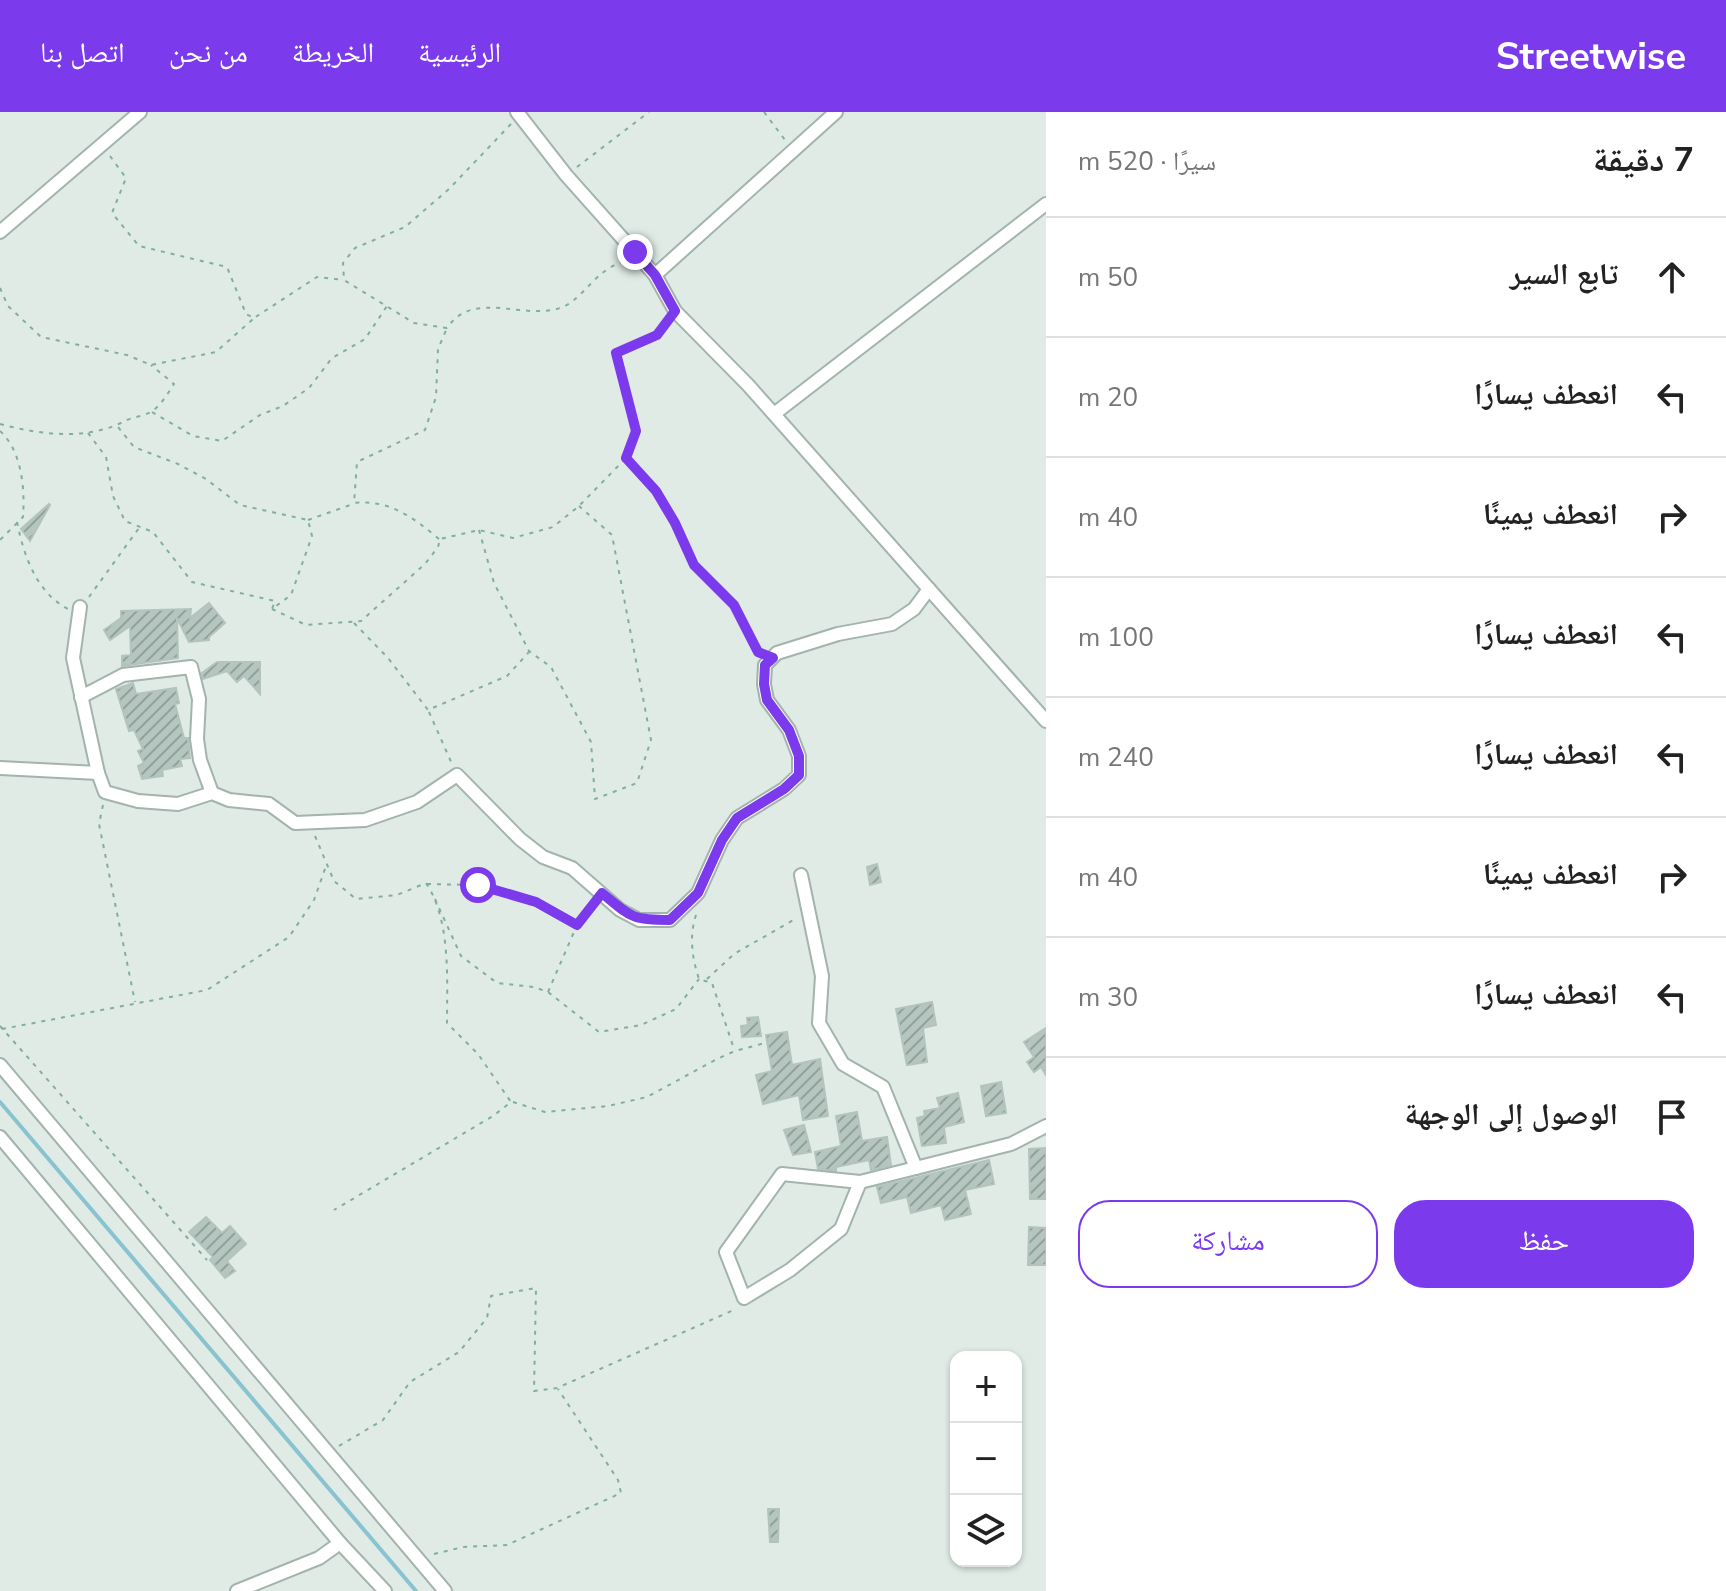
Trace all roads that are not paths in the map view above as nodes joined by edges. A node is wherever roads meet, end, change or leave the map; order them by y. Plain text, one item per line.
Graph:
1 (140, 112) edge
2 (836, 112) edge
3 (518, 113) edge
4 (1046, 204) edge
5 (0, 232) edge
6 (655, 275) junction
7 (774, 414) junction
8 (929, 589) junction
9 (80, 607) road end
10 (81, 697) junction
11 (1046, 721) edge
12 (0, 768) edge
13 (98, 773) junction
14 (212, 793) junction
15 (801, 875) dead end
16 (0, 1065) edge
17 (1046, 1126) edge
18 (0, 1137) edge
19 (916, 1168) junction
20 (860, 1182) junction
21 (340, 1543) junction
22 (237, 1591) edge
23 (385, 1591) edge
24 (445, 1591) edge

1 - 5 street
2 - 6 street
3 - 6 street
4 - 7 street
6 - 7 street
7 - 8 street
8 - 11 street
8 - 14 street
9 - 10 street
10 - 13 street
10 - 14 street
12 - 13 street
13 - 14 street
15 - 19 street
16 - 24 street
17 - 19 street
18 - 21 street
19 - 20 street
20 - 20 street
21 - 22 street
21 - 23 street

